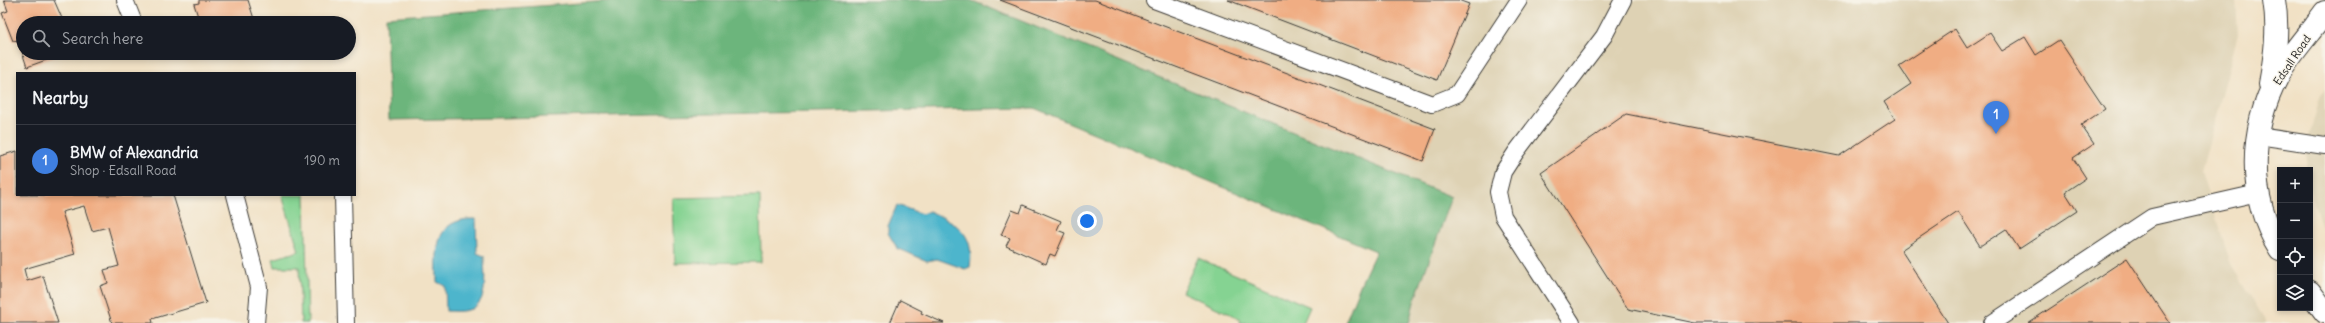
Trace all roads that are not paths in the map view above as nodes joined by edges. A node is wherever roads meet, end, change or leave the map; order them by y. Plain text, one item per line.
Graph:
1 (125, 0) edge
2 (1154, 0) edge
3 (1624, 0) edge
4 (2274, 0) edge
5 (1513, 1) edge
6 (2325, 12) edge
7 (131, 16) edge
8 (2267, 100) junction
9 (2258, 136) junction
10 (2325, 146) edge
11 (2258, 193) junction
12 (235, 196) edge
13 (343, 196) edge
14 (2277, 243) edge
15 (2313, 296) edge
16 (2325, 312) edge
17 (1993, 322) edge
18 (256, 323) edge
19 (346, 323) edge
20 (1572, 323) edge

1 - 7 lane
2 - 5 lane
3 - 20 lane
4 - 8 main road
6 - 8 main road, Edsall Road
8 - 9 main road, Edsall Road
9 - 10 lane
9 - 11 main road, Edsall Road
11 - 14 main road, Edsall Road
11 - 17 lane
12 - 18 lane
13 - 19 lane
15 - 16 main road

